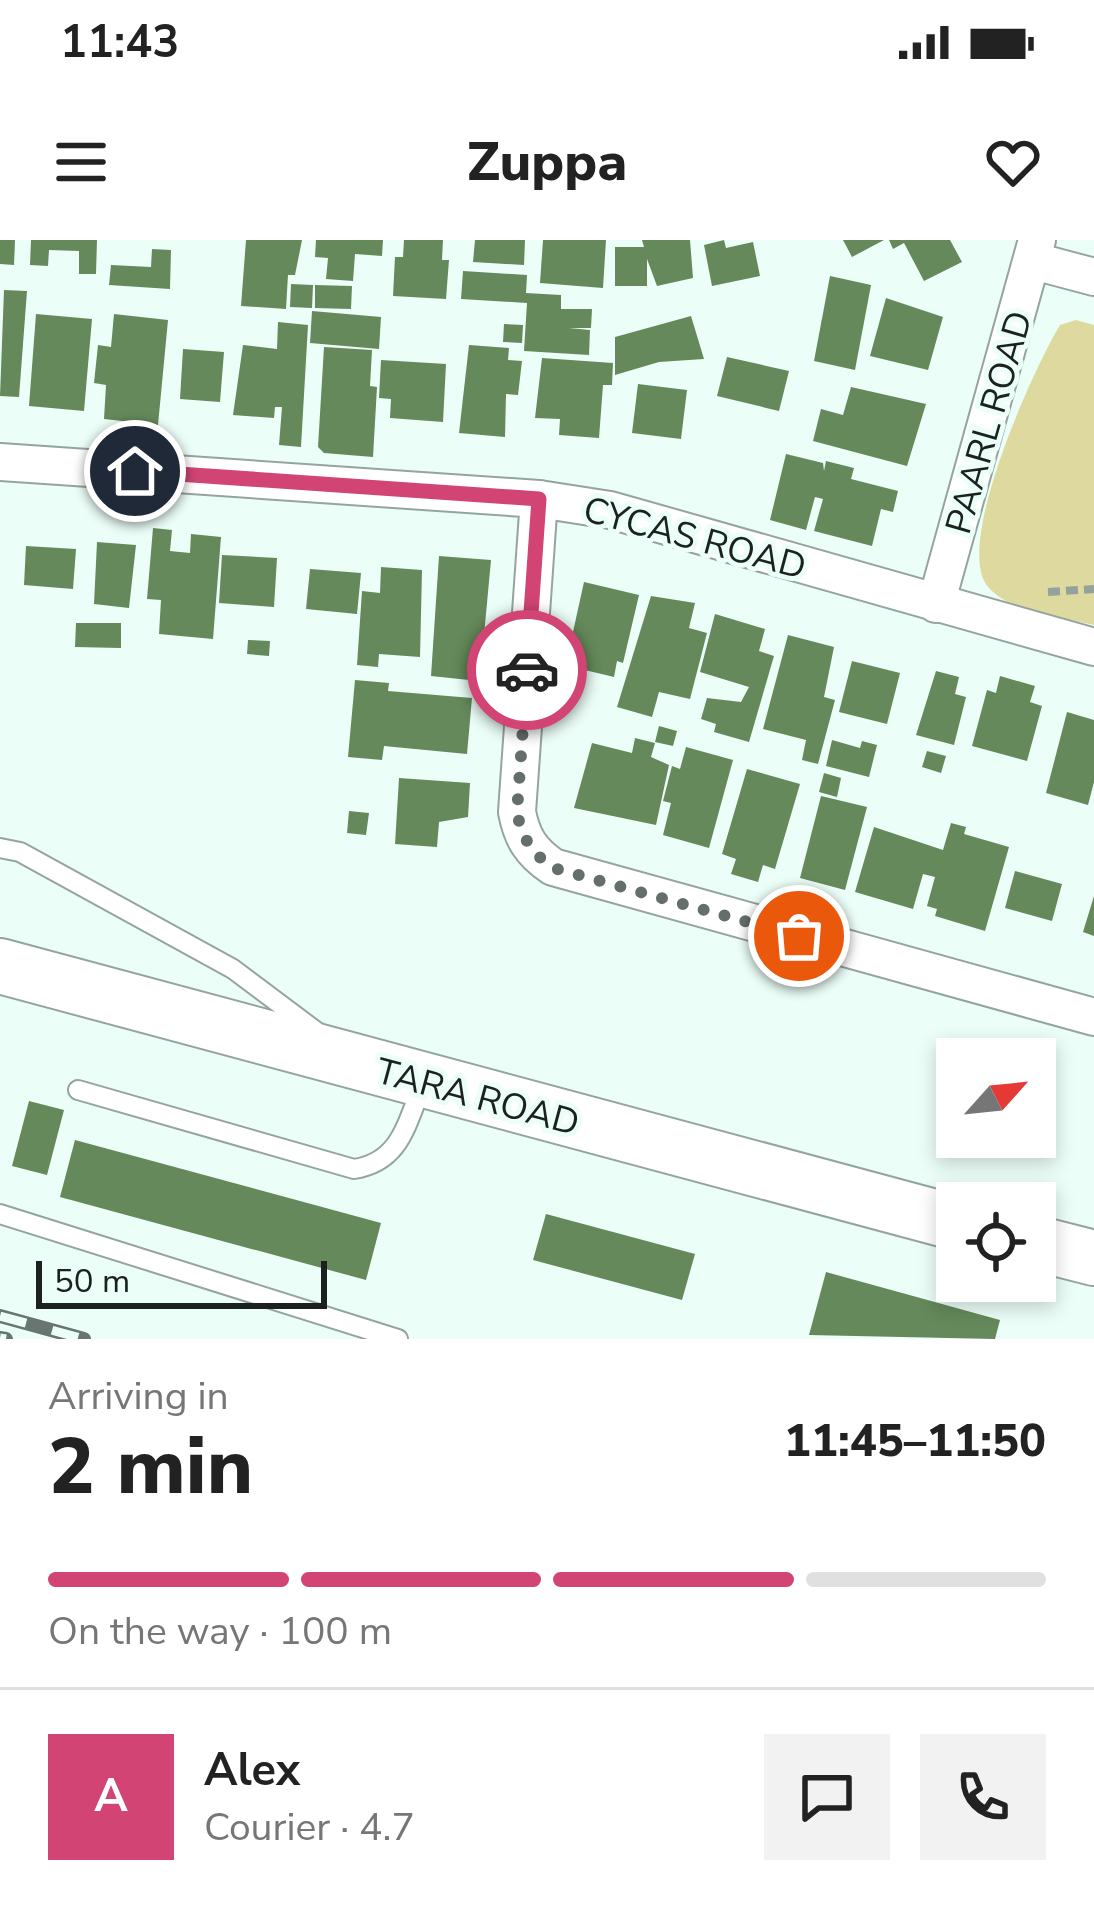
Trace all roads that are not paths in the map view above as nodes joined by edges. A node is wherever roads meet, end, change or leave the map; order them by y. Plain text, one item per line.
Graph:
1 (1036, 250) edge
2 (1094, 277) edge
3 (0, 462) edge
4 (539, 499) junction
5 (936, 604) junction
6 (1094, 647) edge
7 (0, 848) edge
8 (0, 966) edge
9 (1094, 1017) edge
10 (353, 1062) junction
11 (424, 1081) junction
12 (78, 1090) dead end
13 (0, 1214) edge
14 (936, 1217) edge
15 (1056, 1249) edge
16 (1094, 1258) edge
17 (398, 1339) edge

1 - 2 street
1 - 5 street, PAARL ROAD
3 - 4 street, CYCAS ROAD
4 - 5 street, CYCAS ROAD
4 - 9 street
5 - 6 street, CYCAS ROAD
7 - 10 lane
8 - 10 street, TARA ROAD
10 - 11 street, TARA ROAD
11 - 12 lane
11 - 14 street, TARA ROAD
13 - 17 lane
15 - 16 street

